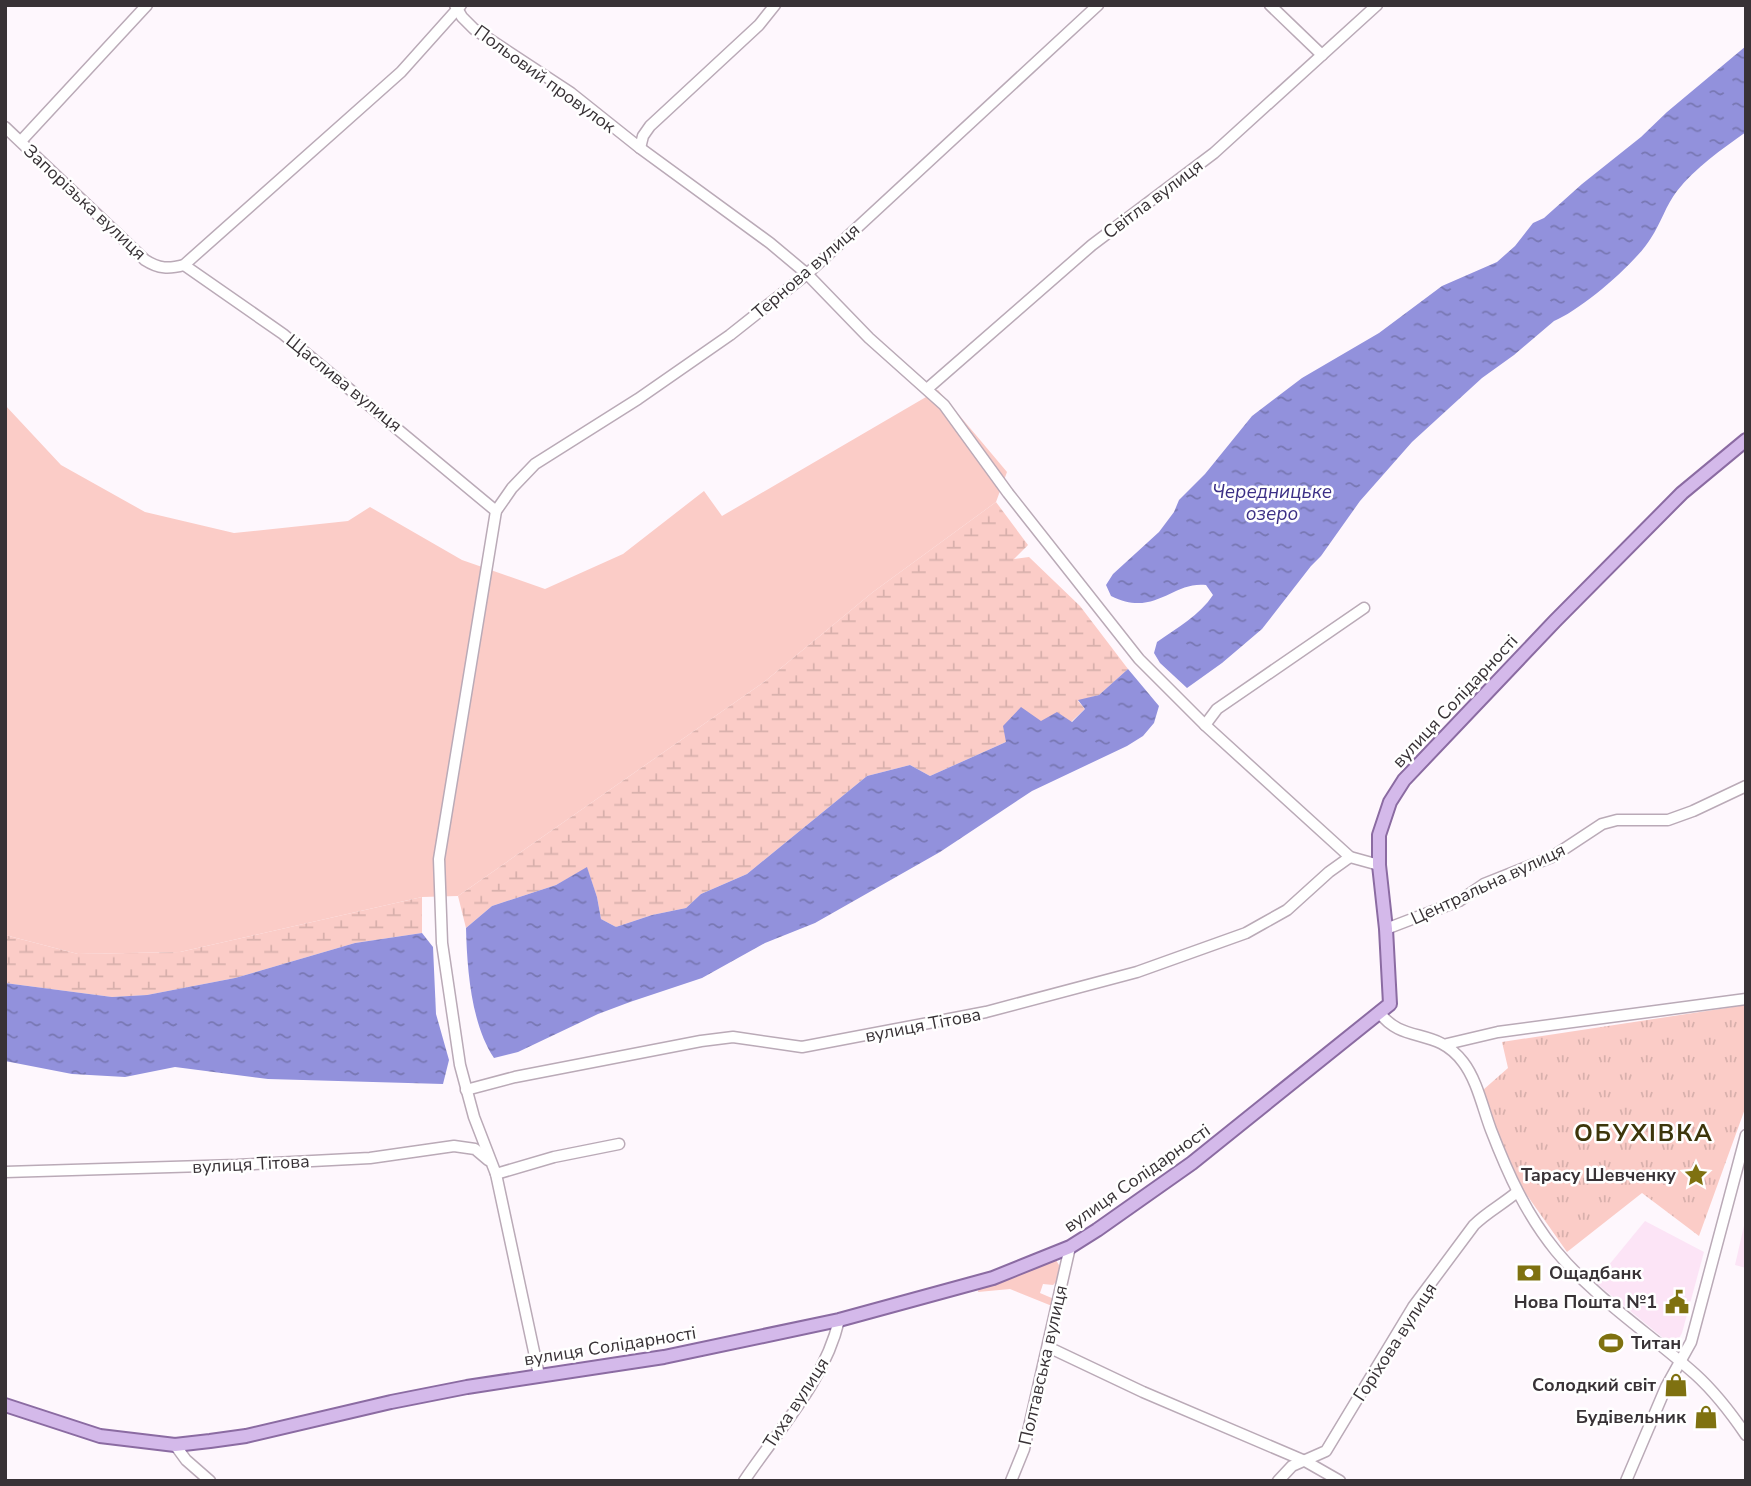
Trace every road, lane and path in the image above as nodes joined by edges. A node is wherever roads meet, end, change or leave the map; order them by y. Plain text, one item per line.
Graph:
1 (147, 5) edge
2 (775, 5) edge
3 (1098, 5) edge
4 (1270, 5) edge
5 (1377, 5) edge
6 (458, 7) edge
7 (1322, 55) junction
8 (5, 127) edge
9 (21, 141) junction
10 (640, 148) junction
11 (184, 265) junction
12 (807, 274) junction
13 (927, 389) junction
14 (1746, 440) edge
15 (496, 511) junction
16 (1364, 608) dead end
17 (1205, 725) junction
18 (1746, 786) edge
19 (1350, 857) junction
20 (1379, 865) junction
21 (1386, 929) junction
22 (1746, 999) edge
23 (1379, 1012) junction
24 (1447, 1044) junction
25 (466, 1090) junction
26 (1746, 1135) edge
27 (619, 1144) dead end
28 (491, 1163) junction
29 (5, 1172) edge
30 (496, 1174) junction
31 (1517, 1192) junction
32 (1070, 1247) junction
33 (839, 1320) junction
34 (1048, 1347) junction
35 (1679, 1362) junction
36 (539, 1375) junction
37 (5, 1405) edge
38 (1746, 1435) edge
39 (175, 1445) junction
40 (1305, 1461) junction
41 (210, 1481) edge
42 (744, 1481) edge
43 (1011, 1481) edge
44 (1278, 1481) edge
45 (1340, 1481) edge
46 (1626, 1481) edge

1 - 9 street
2 - 10 street
3 - 12 street, Тернова вулиця
4 - 7 street
5 - 7 street, Світла вулиця
6 - 10 street, Польовий провулок
6 - 11 street
7 - 13 street, Світла вулиця
8 - 9 street, Запорізька вулиця
9 - 11 street, Запорізька вулиця
10 - 12 street, Польовий провулок
11 - 15 street, Щаслива вулиця
12 - 13 street, Польовий провулок
12 - 15 street, Тернова вулиця
13 - 17 street, Польовий провулок
14 - 20 main road, вулиця Солідарності
15 - 25 street
16 - 17 street
17 - 19 street, Польовий провулок
18 - 21 street, Центральна вулиця
19 - 20 street
19 - 25 street, вулиця Тітова
20 - 21 main road, вулиця Солідарності
21 - 23 main road, вулиця Солідарності
22 - 24 street
23 - 24 street
23 - 32 main road, вулиця Солідарності
24 - 31 street
25 - 28 street
26 - 35 street
27 - 30 street
28 - 29 street, вулиця Тітова
28 - 30 street
30 - 36 street
31 - 35 street
31 - 40 street, Горіхова вулиця
32 - 33 main road, вулиця Солідарності
32 - 34 street, Полтавська вулиця
33 - 36 main road, вулиця Солідарності
33 - 42 street, Тиха вулиця
34 - 40 street
34 - 43 street, Полтавська вулиця
35 - 38 street
35 - 46 street
36 - 39 main road, вулиця Солідарності
37 - 39 main road, вулиця Солідарності
39 - 41 street
40 - 44 street, Горіхова вулиця
40 - 45 street

